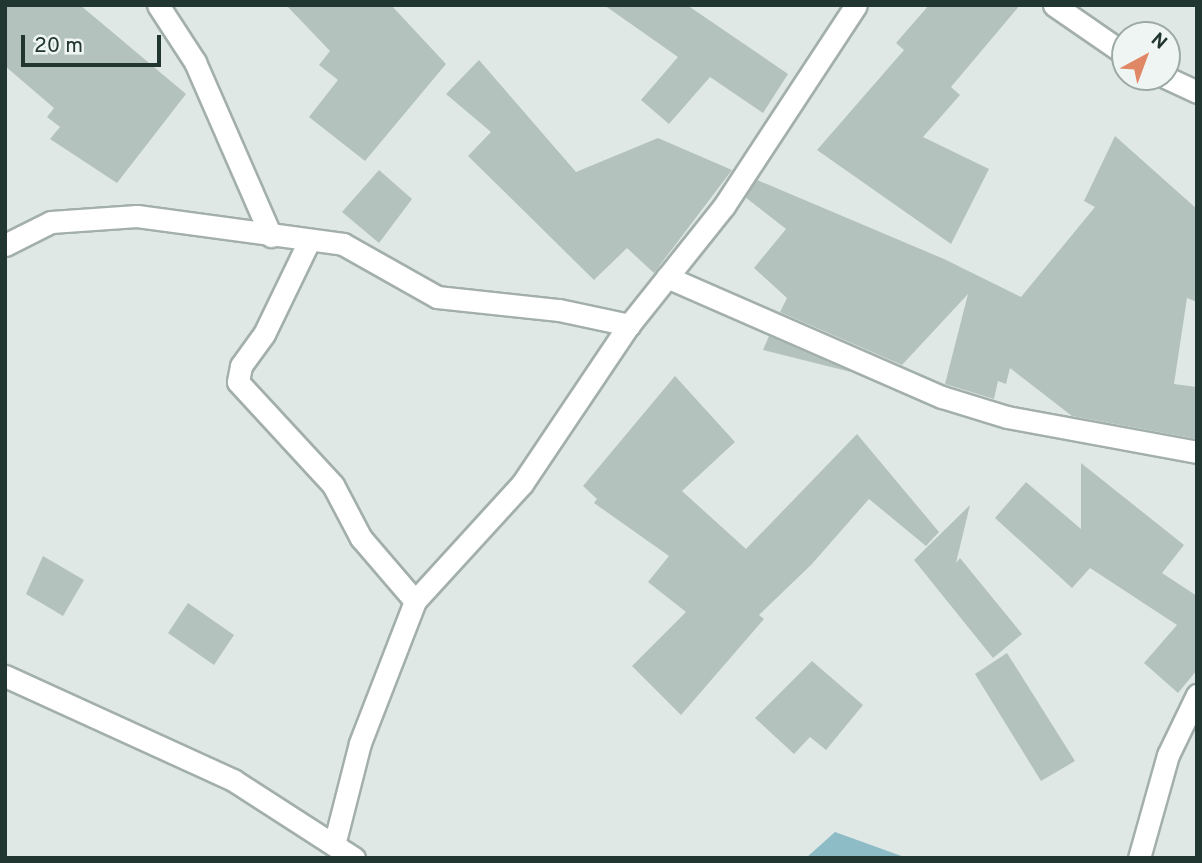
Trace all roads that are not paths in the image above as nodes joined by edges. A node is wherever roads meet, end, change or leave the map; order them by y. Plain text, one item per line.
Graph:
1 (158, 5) edge
2 (856, 5) edge
3 (1054, 5) edge
4 (1111, 44) edge
5 (1181, 84) edge
6 (1197, 92) edge
7 (271, 236) junction
8 (309, 242) junction
9 (5, 245) edge
10 (667, 277) junction
11 (629, 325) junction
12 (1197, 452) edge
13 (415, 601) junction
14 (5, 676) edge
15 (1197, 695) edge
16 (334, 845) junction
17 (354, 858) edge
18 (1139, 858) edge

1 - 7 street
2 - 10 street
3 - 4 street
5 - 6 street
7 - 8 street
7 - 9 street
8 - 11 street
8 - 13 street
10 - 11 street
10 - 12 street
11 - 13 street
13 - 16 street
14 - 16 street
15 - 18 street
16 - 17 street

